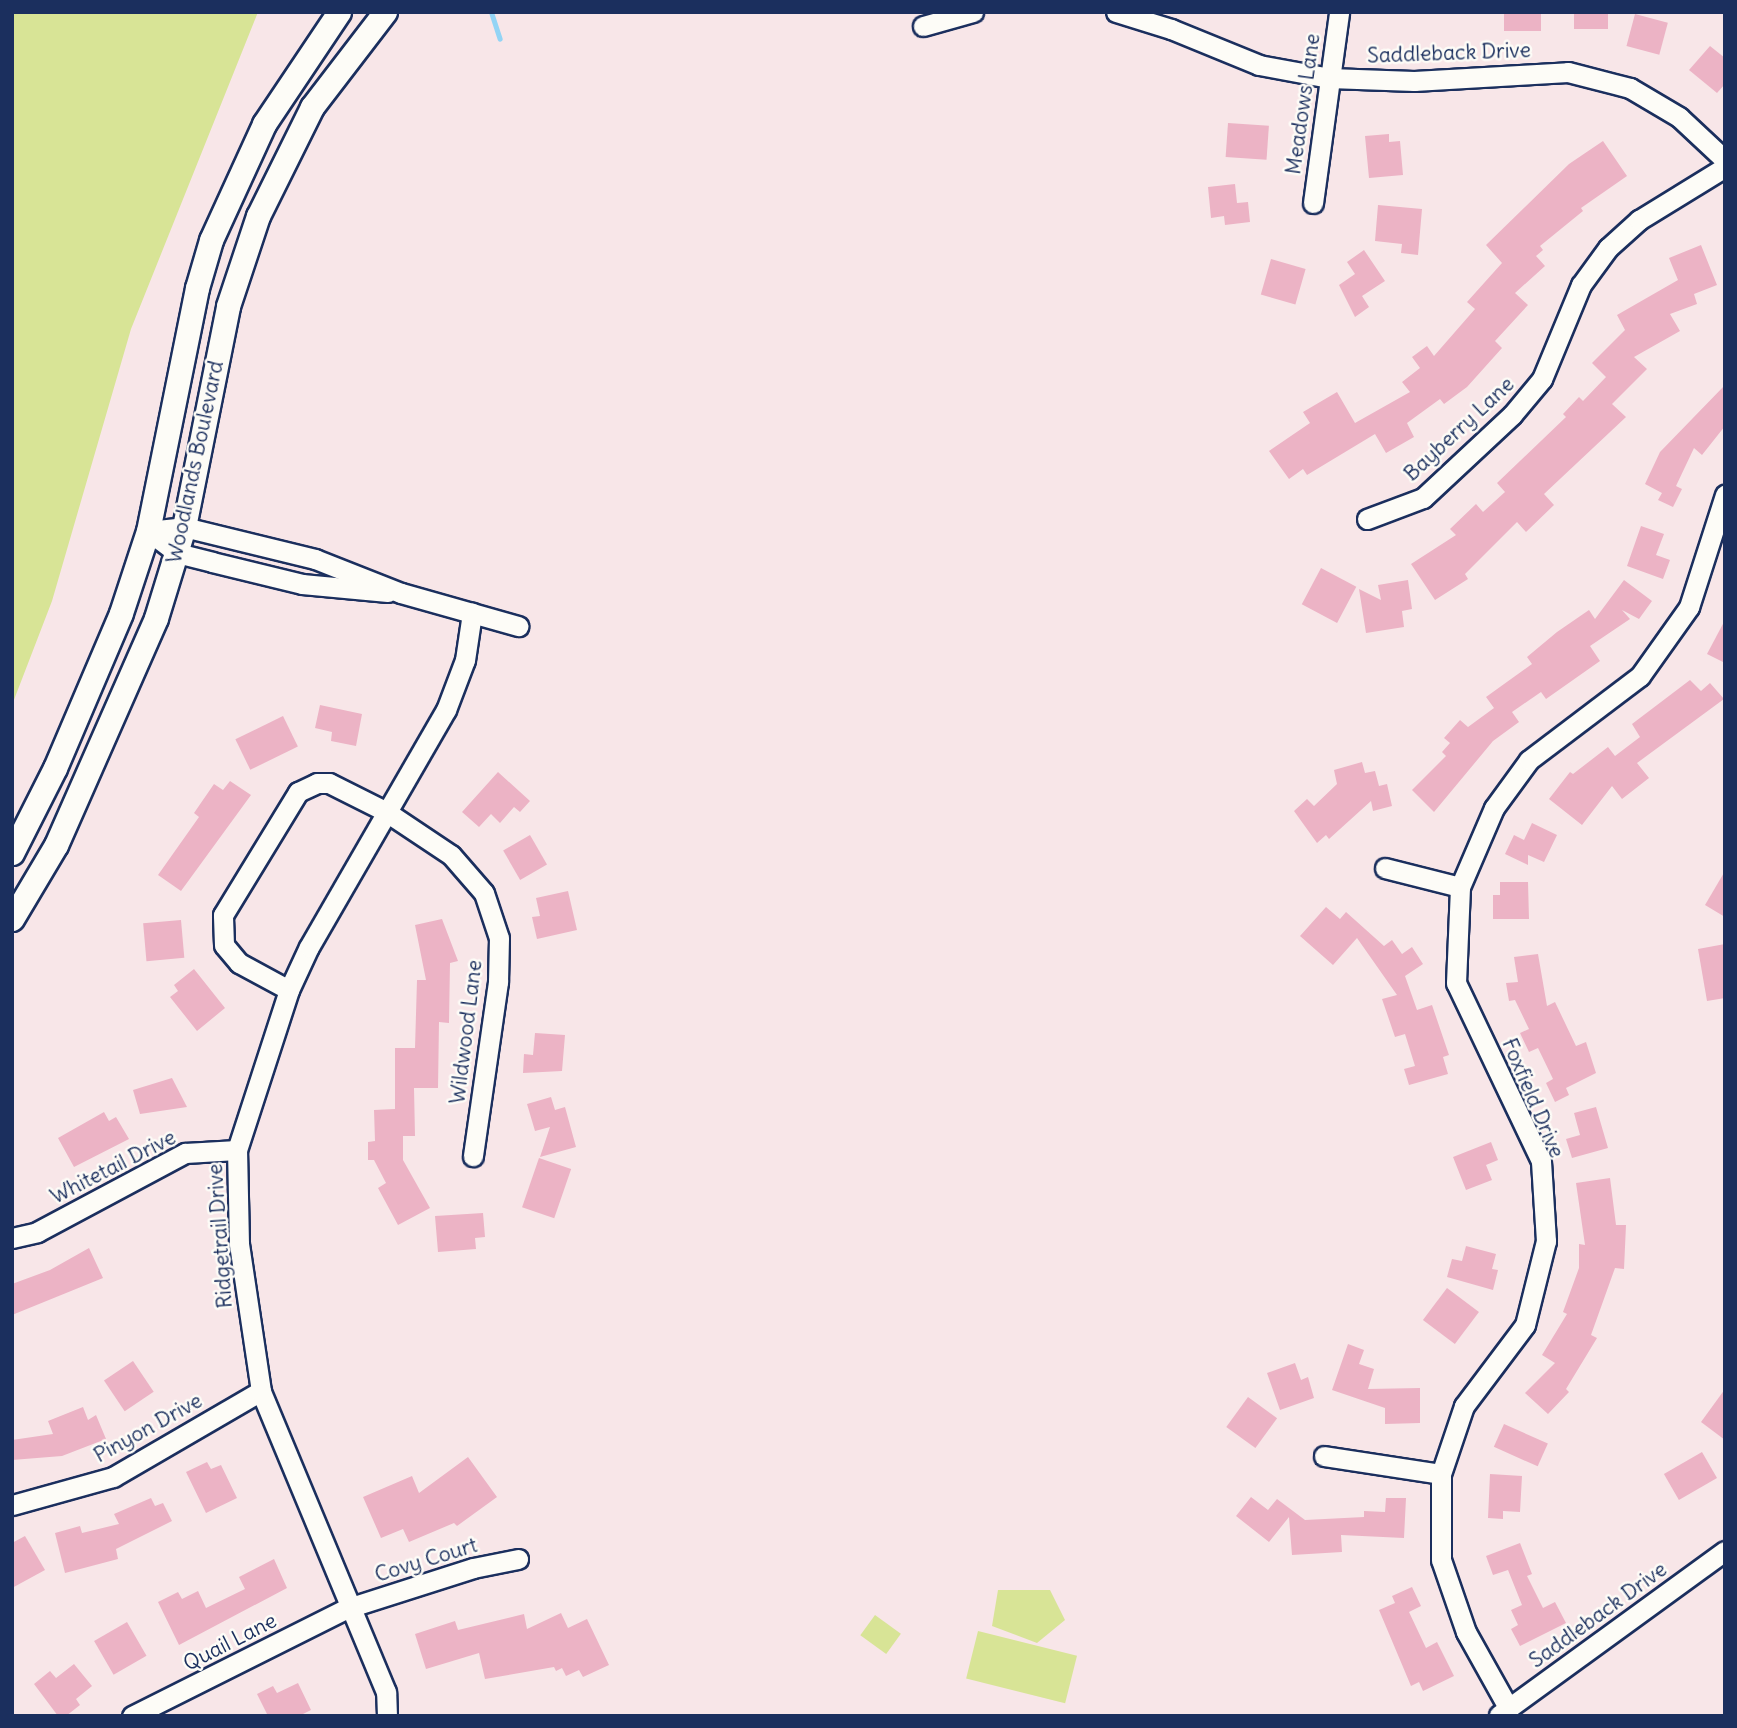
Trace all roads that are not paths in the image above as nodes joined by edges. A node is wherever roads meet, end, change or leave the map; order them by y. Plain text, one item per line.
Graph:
1 (339, 12) edge
2 (385, 12) edge
3 (973, 12) edge
4 (1116, 12) edge
5 (1339, 12) edge
6 (919, 17) edge
7 (1329, 78) junction
8 (1725, 160) edge
9 (1725, 167) edge
10 (1313, 203) dead end
11 (1725, 495) edge
12 (1367, 519) dead end
13 (184, 527) junction
14 (148, 531) junction
15 (177, 553) junction
16 (401, 593) junction
17 (472, 613) junction
18 (518, 626) dead end
19 (386, 811) junction
20 (12, 853) edge
21 (1385, 868) dead end
22 (1460, 887) junction
23 (12, 919) edge
24 (289, 990) junction
25 (237, 1150) junction
26 (473, 1156) dead end
27 (12, 1238) edge
28 (261, 1391) junction
29 (1324, 1456) dead end
30 (1441, 1474) junction
31 (12, 1505) edge
32 (1725, 1551) edge
33 (518, 1559) dead end
34 (348, 1608) junction
35 (1504, 1712) edge
36 (132, 1716) edge
37 (387, 1716) edge

1 - 14 street, Woodlands Boulevard
2 - 13 street, Woodlands Boulevard
3 - 6 street
4 - 7 street, Saddleback Drive
5 - 7 street, Meadows Lane
7 - 8 street, Saddleback Drive
7 - 10 street, Meadows Lane
9 - 12 street, Bayberry Lane
11 - 22 street, Foxfield Drive
13 - 14 street
13 - 15 street, Woodlands Boulevard
13 - 16 street
14 - 15 street
14 - 20 street, Woodlands Boulevard
15 - 16 street
15 - 23 street, Woodlands Boulevard
16 - 17 street
17 - 18 street
17 - 19 street, Ridgetrail Drive
19 - 24 street, Ridgetrail Drive
19 - 24 street, Wildwood Lane
19 - 26 street, Wildwood Lane
21 - 22 street
22 - 30 street, Foxfield Drive
24 - 25 street, Ridgetrail Drive
25 - 27 street, Whitetail Drive
25 - 28 street, Ridgetrail Drive
28 - 31 street, Pinyon Drive
28 - 34 street, Ridgetrail Drive
29 - 30 street
30 - 35 street, Foxfield Drive
32 - 35 street, Saddleback Drive
33 - 34 street, Covy Court
34 - 36 street, Quail Lane
34 - 37 street, Ridgetrail Drive

